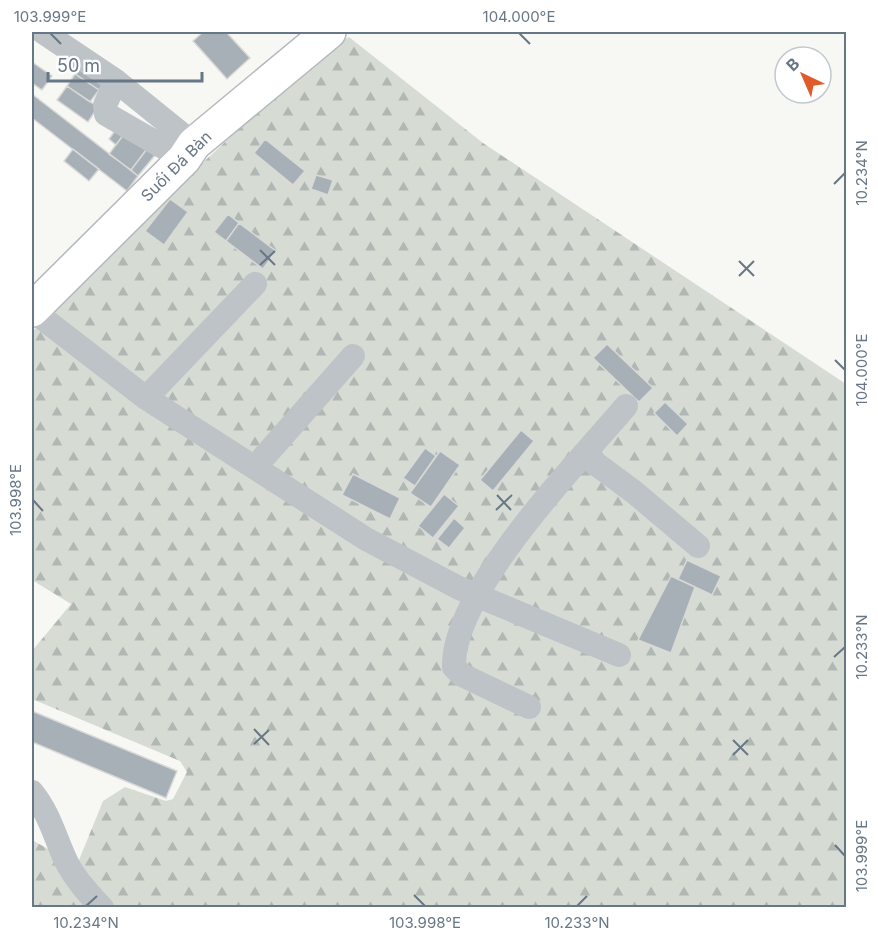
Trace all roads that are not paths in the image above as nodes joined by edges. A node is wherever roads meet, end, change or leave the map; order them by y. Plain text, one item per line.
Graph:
1 (43, 32) edge
2 (329, 32) edge
3 (116, 81) junction
4 (189, 152) junction
5 (255, 284) dead end
6 (32, 310) edge
7 (353, 356) dead end
8 (146, 398) junction
9 (626, 406) dead end
10 (584, 455) junction
11 (256, 466) junction
12 (698, 546) dead end
13 (477, 596) junction
14 (620, 655) dead end
15 (529, 706) dead end
16 (32, 792) edge
17 (102, 908) edge

1 - 3 street
2 - 4 street, Suối Đá Bàn
3 - 4 street
3 - 4 street
4 - 6 street, Suối Đá Bàn
5 - 8 street
6 - 8 street
7 - 11 street
8 - 11 street
9 - 10 street
10 - 12 street
10 - 13 street
11 - 13 street
13 - 14 street
13 - 15 street
16 - 17 street

